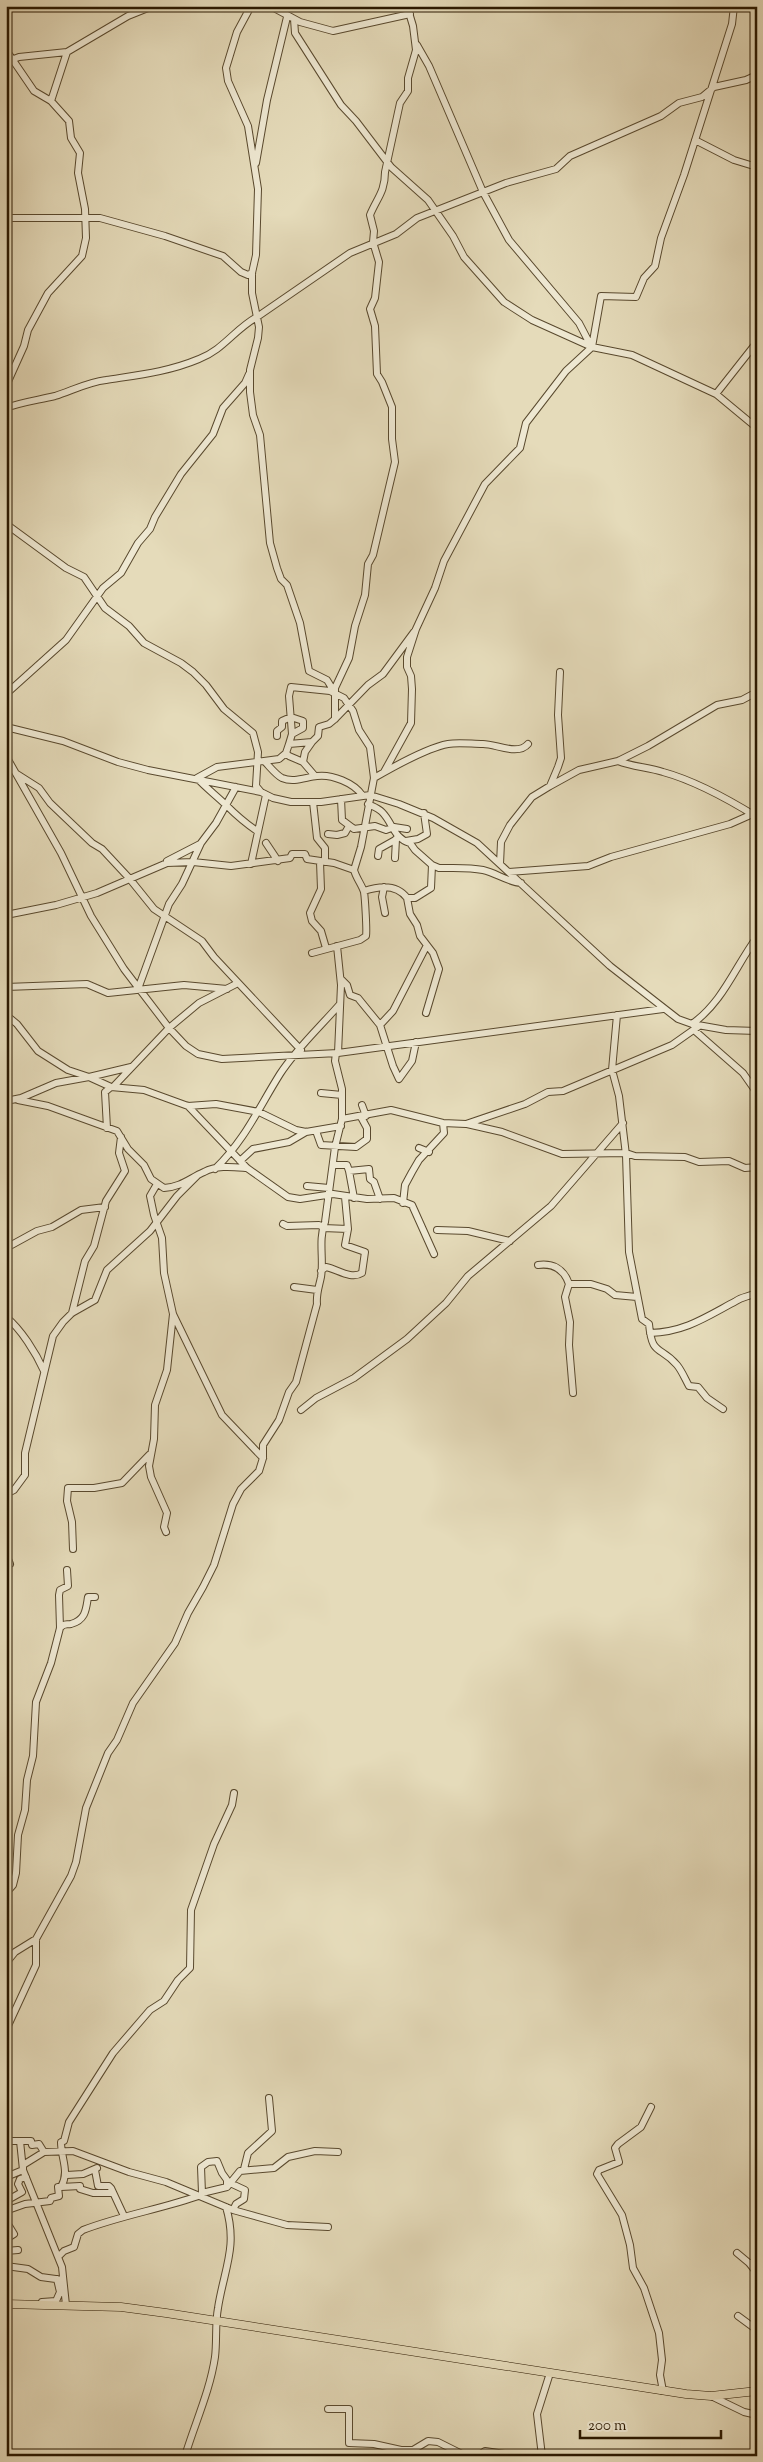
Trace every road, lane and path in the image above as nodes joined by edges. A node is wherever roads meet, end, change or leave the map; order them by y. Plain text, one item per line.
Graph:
1 (153, 6) edge
2 (251, 6) edge
3 (267, 6) edge
4 (406, 6) edge
5 (734, 6) edge
6 (277, 7) edge
7 (410, 14) junction
8 (395, 16) junction
9 (291, 18) junction
10 (416, 45) junction
11 (6, 50) edge
12 (67, 52) junction
13 (9, 60) edge
14 (757, 75) edge
15 (710, 92) junction
16 (51, 101) junction
17 (694, 140) junction
18 (388, 161) junction
19 (256, 166) junction
20 (757, 167) edge
21 (483, 192) junction
22 (435, 211) junction
23 (6, 218) edge
24 (85, 218) junction
25 (373, 242) junction
26 (252, 273) junction
27 (257, 318) junction
28 (757, 342) edge
29 (592, 347) junction
30 (6, 368) edge
31 (14, 368) junction
32 (250, 370) junction
33 (6, 386) edge
34 (716, 394) junction
35 (6, 408) edge
36 (757, 428) edge
37 (6, 524) edge
38 (97, 598) junction
39 (416, 629) junction
40 (560, 672) dead end
41 (757, 692) edge
42 (335, 693) junction
43 (6, 694) edge
44 (349, 703) junction
45 (291, 717) junction
46 (335, 719) junction
47 (6, 727) edge
48 (292, 734) junction
49 (278, 736) dead end
50 (312, 742) junction
51 (290, 744) junction
52 (528, 744) dead end
53 (286, 753) junction
54 (6, 756) edge
55 (618, 760) junction
56 (262, 762) junction
57 (304, 762) junction
58 (384, 772) junction
59 (16, 773) junction
60 (315, 776) junction
61 (197, 778) junction
62 (374, 778) junction
63 (550, 786) junction
64 (236, 787) junction
65 (263, 794) junction
66 (366, 795) junction
67 (342, 799) junction
68 (313, 802) junction
69 (225, 804) junction
70 (368, 804) junction
71 (424, 813) junction
72 (755, 814) edge
73 (349, 826) junction
74 (364, 828) junction
75 (392, 829) junction
76 (407, 829) dead end
77 (257, 831) junction
78 (328, 834) dead end
79 (396, 838) junction
80 (405, 841) junction
81 (201, 843) junction
82 (266, 843) dead end
83 (378, 856) dead end
84 (395, 858) dead end
85 (278, 861) junction
86 (193, 862) junction
87 (323, 862) junction
88 (251, 864) junction
89 (500, 864) junction
90 (432, 865) junction
91 (157, 866) junction
92 (354, 870) junction
93 (509, 872) junction
94 (130, 879) junction
95 (521, 883) junction
96 (384, 887) junction
97 (364, 891) junction
98 (82, 897) junction
99 (407, 898) junction
100 (385, 913) dead end
101 (6, 915) edge
102 (164, 915) junction
103 (757, 937) edge
104 (338, 946) junction
105 (426, 947) junction
106 (326, 948) junction
107 (312, 953) dead end
108 (340, 979) junction
109 (238, 983) junction
110 (6, 987) edge
111 (138, 989) junction
112 (227, 989) junction
113 (340, 1004) junction
114 (663, 1009) junction
115 (426, 1013) dead end
116 (6, 1015) edge
117 (617, 1015) junction
118 (380, 1025) junction
119 (695, 1027) junction
120 (169, 1028) junction
121 (757, 1031) edge
122 (416, 1042) junction
123 (386, 1046) junction
124 (298, 1052) junction
125 (337, 1053) junction
126 (132, 1067) junction
127 (612, 1070) junction
128 (89, 1077) junction
129 (112, 1087) junction
130 (321, 1093) dead end
131 (757, 1093) edge
132 (342, 1095) junction
133 (14, 1099) junction
134 (6, 1101) edge
135 (362, 1105) dead end
136 (188, 1106) junction
137 (259, 1112) junction
138 (363, 1117) junction
139 (341, 1123) junction
140 (443, 1123) junction
141 (623, 1123) junction
142 (466, 1124) junction
143 (106, 1128) junction
144 (316, 1131) junction
145 (306, 1132) junction
146 (121, 1137) junction
147 (335, 1147) junction
148 (419, 1148) dead end
149 (429, 1152) junction
150 (231, 1153) junction
151 (626, 1154) junction
152 (595, 1155) junction
153 (240, 1161) junction
154 (334, 1165) junction
155 (757, 1167) edge
156 (247, 1168) junction
157 (215, 1169) junction
158 (349, 1171) junction
159 (197, 1176) junction
160 (157, 1184) junction
161 (307, 1186) dead end
162 (329, 1191) junction
163 (345, 1197) junction
164 (354, 1198) junction
165 (380, 1199) junction
166 (404, 1203) junction
167 (105, 1207) junction
168 (157, 1223) junction
169 (282, 1224) dead end
170 (323, 1227) junction
171 (348, 1229) junction
172 (437, 1230) dead end
173 (510, 1242) junction
174 (6, 1248) edge
175 (434, 1254) dead end
176 (538, 1265) dead end
177 (321, 1271) junction
178 (569, 1284) junction
179 (294, 1287) dead end
180 (317, 1290) junction
181 (757, 1292) edge
182 (637, 1298) junction
183 (72, 1313) junction
184 (173, 1314) junction
185 (6, 1317) edge
186 (650, 1332) junction
187 (44, 1371) junction
188 (573, 1393) dead end
189 (723, 1409) dead end
190 (301, 1410) dead end
191 (150, 1453) junction
192 (263, 1458) junction
193 (6, 1494) edge
194 (166, 1532) dead end
195 (73, 1549) dead end
196 (6, 1554) edge
197 (10, 1564) dead end
198 (67, 1570) dead end
199 (95, 1597) dead end
200 (60, 1628) junction
201 (234, 1793) dead end
202 (6, 1893) edge
203 (36, 1939) junction
204 (6, 1964) edge
205 (6, 2030) edge
206 (269, 2098) dead end
207 (651, 2107) dead end
208 (6, 2140) edge
209 (20, 2140) junction
210 (44, 2152) junction
211 (61, 2152) junction
212 (338, 2152) dead end
213 (104, 2163) junction
214 (244, 2169) junction
215 (23, 2170) junction
216 (95, 2170) junction
217 (67, 2175) junction
218 (6, 2177) edge
219 (26, 2177) junction
220 (228, 2185) junction
221 (61, 2187) junction
222 (113, 2193) junction
223 (202, 2194) junction
224 (6, 2201) edge
225 (37, 2204) junction
226 (226, 2207) junction
227 (233, 2210) junction
228 (6, 2212) edge
229 (124, 2216) junction
230 (6, 2221) edge
231 (328, 2228) dead end
232 (6, 2239) edge
233 (18, 2250) dead end
234 (6, 2251) edge
235 (737, 2253) dead end
236 (59, 2256) junction
237 (749, 2263) junction
238 (757, 2264) edge
239 (6, 2266) edge
240 (757, 2273) edge
241 (60, 2279) junction
242 (6, 2304) edge
243 (25, 2304) junction
244 (66, 2305) junction
245 (738, 2316) dead end
246 (216, 2322) junction
247 (757, 2330) edge
248 (550, 2373) junction
249 (663, 2391) junction
250 (757, 2391) edge
251 (711, 2396) junction
252 (328, 2409) dead end
253 (757, 2415) edge
254 (185, 2456) edge
255 (466, 2456) edge
256 (478, 2456) edge
257 (519, 2456) edge
258 (542, 2456) edge

1 - 12 street
2 - 19 street
3 - 6 street
4 - 7 street
4 - 8 street
5 - 15 street
6 - 9 street
7 - 8 street
7 - 10 street
8 - 9 street
9 - 18 street
9 - 19 street
10 - 18 street
10 - 21 street
11 - 13 street
12 - 13 street
12 - 16 street
13 - 16 street
14 - 15 street
15 - 17 street
15 - 21 street
16 - 24 street
17 - 20 street
17 - 29 street
18 - 22 street
18 - 25 street
19 - 26 street
21 - 22 street
21 - 29 street
22 - 25 street
22 - 29 street
23 - 24 street
24 - 26 street
24 - 31 street
25 - 27 street
25 - 42 street
26 - 27 street
27 - 32 street
27 - 35 street
28 - 34 street
29 - 34 street
29 - 39 street
30 - 31 street
31 - 33 street
32 - 38 street
32 - 42 street
34 - 36 street
37 - 38 street
38 - 43 street
38 - 56 street
39 - 44 street
39 - 58 street
40 - 63 street
41 - 55 street
42 - 44 street
42 - 45 street
42 - 46 street
44 - 46 street
44 - 62 street
45 - 48 street
45 - 48 street
45 - 49 street
46 - 50 street
47 - 61 street
48 - 51 street
50 - 51 street
50 - 57 street
51 - 53 street
52 - 58 street
53 - 56 street
53 - 57 street
54 - 59 street
55 - 63 street
55 - 72 street
56 - 60 street
56 - 61 street
56 - 65 street
57 - 60 street
58 - 62 street
59 - 94 street
59 - 98 street
60 - 66 street
61 - 64 street
61 - 69 street
62 - 66 street
63 - 89 street
64 - 65 street
64 - 69 street
65 - 68 street
65 - 77 street
66 - 67 street
66 - 70 street
66 - 71 street
67 - 68 street
67 - 73 street
68 - 87 street
69 - 77 street
69 - 81 street
70 - 74 street
70 - 75 street
71 - 80 street
71 - 89 street
72 - 93 street
73 - 74 street
73 - 78 street
74 - 75 street
74 - 92 street
75 - 76 street
75 - 79 street
77 - 88 street
79 - 80 street
79 - 83 street
79 - 84 street
80 - 90 street
81 - 86 street
81 - 91 street
82 - 85 street
85 - 87 street
85 - 88 street
86 - 88 street
86 - 91 street
86 - 102 street
87 - 92 street
87 - 106 street
89 - 93 street
90 - 95 street
90 - 99 street
91 - 94 street
92 - 97 street
93 - 95 street
94 - 98 street
94 - 102 street
95 - 114 street
96 - 97 street
96 - 99 street
96 - 100 street
97 - 104 street
98 - 101 street
98 - 111 street
99 - 105 street
102 - 109 street
102 - 111 street
103 - 119 street
104 - 106 street
104 - 108 street
105 - 115 street
105 - 118 street
106 - 107 street
108 - 113 street
108 - 118 street
109 - 112 street
109 - 124 street
110 - 111 street
111 - 112 street
111 - 120 street
112 - 120 street
113 - 124 street
113 - 125 street
114 - 117 street
114 - 119 street
116 - 128 street
117 - 122 street
117 - 127 street
118 - 123 street
119 - 121 street
119 - 127 street
119 - 131 street
120 - 124 street
120 - 126 street
122 - 123 street
122 - 123 street
123 - 125 street
124 - 125 street
124 - 137 street
125 - 132 street
126 - 128 street
126 - 129 street
127 - 141 street
127 - 142 street
128 - 129 street
128 - 133 street
129 - 136 street
129 - 143 street
130 - 132 street
132 - 139 street
133 - 134 street
133 - 143 street
135 - 138 street
136 - 137 street
136 - 150 street
137 - 145 street
137 - 150 street
138 - 139 street
138 - 140 street
138 - 147 street
139 - 144 street
139 - 147 street
140 - 142 street
140 - 149 street
141 - 151 street
141 - 152 street
142 - 152 street
143 - 146 street
144 - 145 street
144 - 147 street
145 - 153 street
146 - 160 street
146 - 167 street
147 - 154 street
148 - 149 street
149 - 166 street
150 - 153 street
150 - 157 street
151 - 152 street
151 - 155 street
151 - 182 street
152 - 173 street
153 - 156 street
154 - 158 street
154 - 162 street
156 - 157 street
156 - 162 street
157 - 159 street
158 - 164 street
158 - 165 street
159 - 160 street
159 - 168 street
160 - 168 street
161 - 162 street
162 - 163 street
162 - 170 street
163 - 164 street
163 - 171 street
164 - 165 street
165 - 166 street
166 - 175 street
167 - 174 street
167 - 183 street
168 - 183 street
168 - 184 street
169 - 170 street
170 - 171 street
170 - 177 street
171 - 177 street
172 - 173 street
173 - 190 street
176 - 178 street
177 - 180 street
178 - 182 street
178 - 188 street
179 - 180 street
180 - 192 street
181 - 186 street
182 - 186 street
183 - 187 street
184 - 191 street
184 - 192 street
185 - 187 street
186 - 189 street
187 - 193 street
191 - 194 street
191 - 195 street
192 - 203 street
196 - 197 street
198 - 200 street
199 - 200 street
200 - 202 street
201 - 211 street
203 - 204 street
203 - 205 street
206 - 214 street
207 - 249 street
208 - 209 street
209 - 210 street
209 - 215 street
210 - 211 street
210 - 215 street
211 - 213 street
211 - 217 street
212 - 214 street
213 - 216 street
213 - 223 street
214 - 220 street
215 - 218 street
215 - 219 street
216 - 217 street
216 - 222 street
217 - 221 street
219 - 224 street
219 - 225 street
220 - 223 street
220 - 223 street
220 - 227 street
221 - 222 street
221 - 225 street
222 - 229 street
223 - 226 street
223 - 229 street
225 - 228 street
225 - 236 street
226 - 227 street
226 - 246 street
227 - 231 street
229 - 236 street
230 - 232 street
233 - 234 street
235 - 237 street
236 - 241 street
237 - 238 street
237 - 240 street
239 - 241 street
241 - 243 street
241 - 244 street
242 - 243 main road
243 - 244 main road
244 - 246 main road
245 - 247 street
246 - 248 main road
246 - 254 street
248 - 249 main road
248 - 258 street
249 - 251 main road
250 - 251 main road
251 - 253 street
252 - 255 street
256 - 257 street

